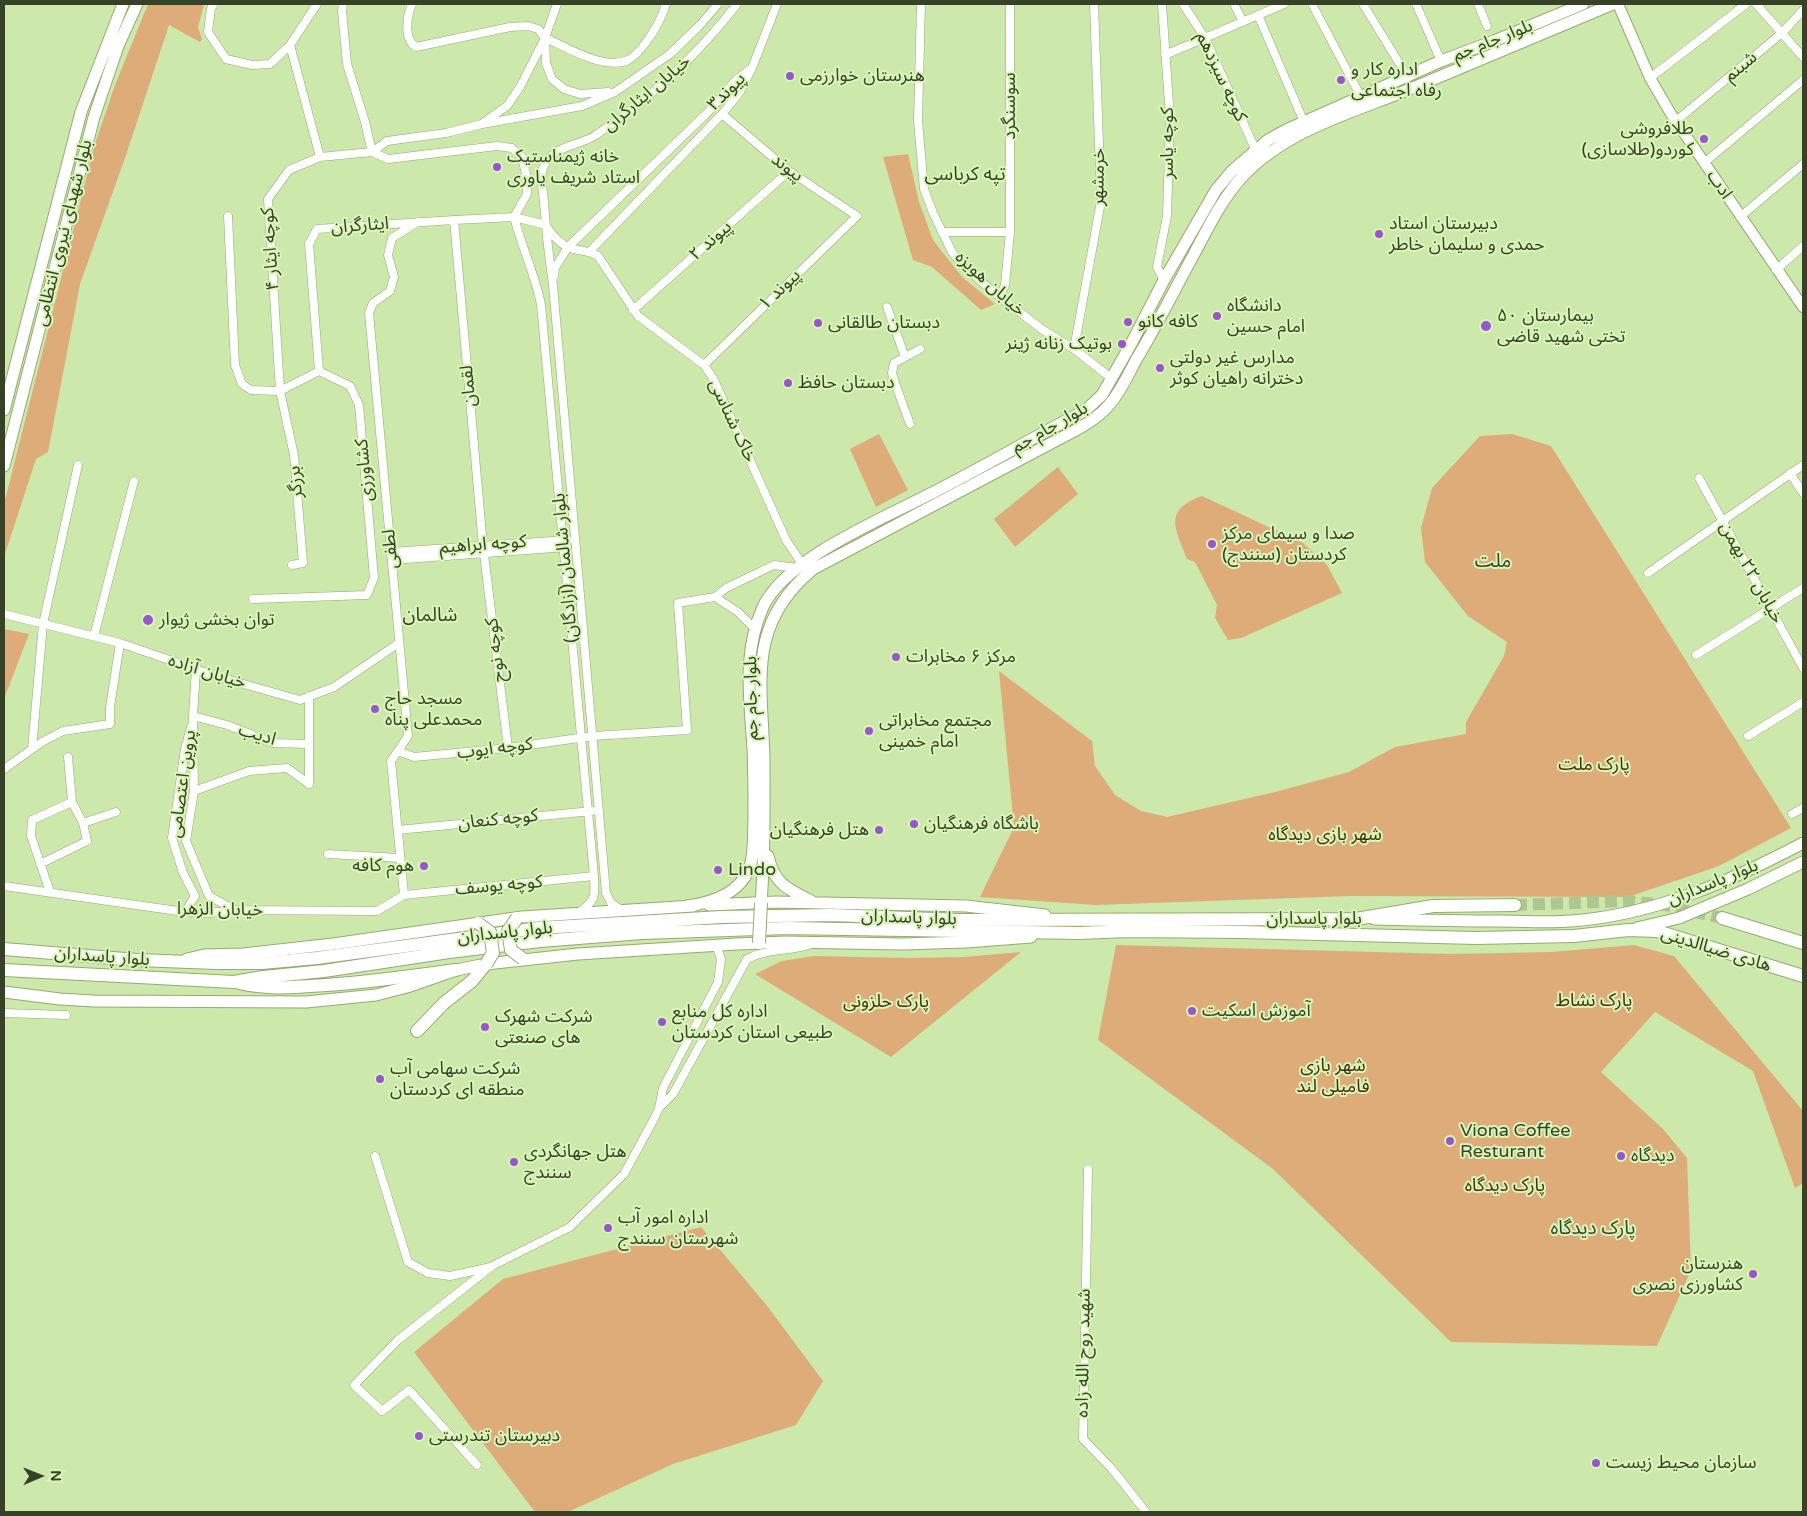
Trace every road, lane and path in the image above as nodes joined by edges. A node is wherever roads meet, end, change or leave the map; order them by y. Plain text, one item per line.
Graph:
1 (123, 4) edge
2 (137, 4) edge
3 (214, 4) edge
4 (317, 4) edge
5 (343, 4) edge
6 (412, 4) edge
7 (556, 4) edge
8 (666, 4) edge
9 (718, 4) edge
10 (736, 4) edge
11 (777, 4) edge
12 (921, 4) edge
13 (1010, 4) edge
14 (1094, 4) edge
15 (1162, 4) edge
16 (1183, 4) edge
17 (1234, 4) edge
18 (1284, 4) edge
19 (1312, 4) edge
20 (1362, 4) edge
21 (1416, 4) edge
22 (1478, 4) edge
23 (1583, 4) edge
24 (1613, 4) edge
25 (1618, 4) edge
26 (1746, 4) edge
27 (1756, 4) edge
28 (1803, 10) edge
29 (1258, 15) junction
30 (1243, 22) junction
31 (1487, 26) dead end
32 (1782, 33) junction
33 (545, 38) junction
34 (1205, 38) junction
35 (290, 45) junction
36 (1165, 55) junction
37 (1803, 57) edge
38 (1440, 62) junction
39 (752, 68) junction
40 (1407, 76) junction
41 (1650, 78) junction
42 (1803, 80) edge
43 (1413, 88) junction
44 (615, 92) junction
45 (1361, 97) junction
46 (722, 114) junction
47 (1676, 121) junction
48 (1304, 122) junction
49 (482, 124) junction
50 (1256, 151) junction
51 (372, 152) junction
52 (320, 157) junction
53 (1704, 163) junction
54 (1803, 164) edge
55 (789, 171) junction
56 (228, 216) dead end
57 (857, 216) joint
58 (514, 217) junction
59 (1740, 217) junction
60 (454, 220) junction
61 (418, 222) junction
62 (546, 226) junction
63 (49, 232) junction
64 (942, 232) junction
65 (1010, 232) junction
66 (63, 234) junction
67 (1803, 246) edge
68 (568, 247) junction
69 (590, 251) junction
70 (1776, 270) junction
71 (1164, 280) junction
72 (553, 285) junction
73 (1000, 297) junction
74 (887, 307) dead end
75 (1803, 307) edge
76 (634, 310) junction
77 (920, 349) dead end
78 (1074, 349) junction
79 (905, 357) junction
80 (704, 365) junction
81 (319, 372) junction
82 (1111, 378) junction
83 (280, 391) junction
84 (4, 410) edge
85 (564, 421) junction
86 (552, 422) junction
87 (910, 424) dead end
88 (78, 464) dead end
89 (1803, 465) edge
90 (4, 466) edge
91 (1790, 474) junction
92 (1699, 478) dead end
93 (134, 481) dead end
94 (1803, 493) edge
95 (1723, 520) junction
96 (575, 543) junction
97 (563, 544) junction
98 (484, 549) junction
99 (392, 556) junction
100 (292, 565) dead end
101 (800, 566) junction
102 (1648, 573) dead end
103 (1803, 588) edge
104 (715, 597) junction
105 (253, 599) dead end
106 (1771, 608) junction
107 (4, 614) edge
108 (42, 624) junction
109 (755, 629) junction
110 (94, 636) junction
111 (120, 643) junction
112 (400, 643) junction
113 (1696, 655) dead end
114 (1803, 668) edge
115 (196, 669) junction
116 (309, 696) junction
117 (754, 696) junction
118 (1803, 702) edge
119 (193, 716) junction
120 (593, 736) junction
121 (1748, 736) dead end
122 (581, 738) junction
123 (309, 744) junction
124 (508, 748) junction
125 (32, 749) junction
126 (398, 751) junction
127 (68, 757) dead end
128 (4, 769) edge
129 (194, 791) junction
130 (72, 802) junction
131 (1803, 808) edge
132 (599, 810) junction
133 (588, 811) junction
134 (116, 812) dead end
135 (1792, 814) dead end
136 (83, 823) junction
137 (398, 830) junction
138 (764, 841) junction
139 (1803, 843) edge
140 (328, 854) dead end
141 (400, 858) junction
142 (1803, 862) edge
143 (40, 864) junction
144 (594, 876) junction
145 (4, 886) edge
146 (50, 892) junction
147 (404, 895) junction
148 (761, 903) junction
149 (815, 903) junction
150 (1515, 905) tunnel mouth
151 (687, 906) junction
152 (235, 910) junction
153 (624, 910) junction
154 (185, 912) junction
155 (577, 914) junction
156 (517, 918) junction
157 (1722, 918) tunnel mouth
158 (1079, 919) junction
159 (1356, 919) junction
160 (478, 923) junction
161 (1628, 930) junction
162 (1079, 933) junction
163 (1803, 942) edge
164 (759, 943) junction
165 (818, 943) junction
166 (716, 945) junction
167 (4, 949) edge
168 (523, 959) junction
169 (177, 961) junction
170 (486, 964) junction
171 (4, 970) edge
172 (456, 970) junction
173 (1803, 976) edge
174 (234, 982) junction
175 (4, 992) edge
176 (4, 1013) edge
177 (66, 1015) dead end
178 (698, 1022) junction
179 (709, 1028) junction
180 (417, 1031) dead end
181 (659, 1108) junction
182 (376, 1156) dead end
183 (1088, 1169) dead end
184 (492, 1266) junction
185 (477, 1465) dead end
186 (1146, 1512) edge

1 - 63 main road, بلوار شهدای نیروی انتظامی
2 - 66 main road, بلوار شهدای نیروی انتظامی
3 - 35 street
4 - 35 street
5 - 51 street
6 - 33 street
7 - 33 street
8 - 33 street
9 - 44 street
10 - 62 street, خیابان ایثارگران
11 - 39 street
12 - 64 street, خیابان هویزه
13 - 65 street, سوسنگرد
14 - 78 street, خرمشهر
15 - 36 street, کوچه یاسر
16 - 34 street, کوچه سیزدهم
17 - 30 street
18 - 29 street
19 - 45 street
20 - 40 street
21 - 38 street
22 - 31 street
23 - 38 main road, بلوار جام جم
24 - 43 main road, بلوار جام جم
25 - 41 street, ادب
26 - 41 street
27 - 32 street
28 - 32 street, شبنم
29 - 30 street
29 - 48 street
30 - 34 street
32 - 37 street
32 - 47 street, شبنم
33 - 44 street
33 - 49 street
34 - 36 street
34 - 50 street, کوچه سیزدهم
35 - 52 street
36 - 71 street, کوچه یاسر
38 - 40 main road, بلوار جام جم
39 - 46 street, پیوند۳
39 - 68 street, پیوند۳
40 - 43 main road
40 - 45 main road, بلوار جام جم
41 - 47 street, ادب
42 - 53 street
43 - 117 main road, بلوار جام جم
44 - 49 street
45 - 48 main road, بلوار جام جم
46 - 55 street, پیوند
46 - 69 street, پیوند۳
47 - 53 street, ادب
48 - 50 main road, بلوار جام جم
49 - 51 street
50 - 71 main road, بلوار جام جم
51 - 52 street, کوچه ایثار ۴
51 - 58 street
52 - 83 street, کوچه ایثار ۴
53 - 59 street, ادب
54 - 59 street
55 - 57 street, پیوند
55 - 76 street, پیوند ۲
56 - 83 street
57 - 80 street, پیوند ۱
58 - 60 street, ایثارگران
58 - 62 street, ایثارگران
58 - 86 street, بلوار شالمان (آزادگان)
59 - 70 street, ادب
60 - 61 street, ایثارگران
60 - 98 street, لقمان
61 - 81 street, ایثارگران
61 - 99 street, لطفی
62 - 68 street
62 - 72 street, بلوار شالمان (آزادگان)
63 - 66 main road
63 - 84 main road, بلوار شهدای نیروی انتظامی
64 - 65 street
64 - 73 street, خیابان هویزه
65 - 73 street, سوسنگرد
66 - 90 main road, بلوار شهدای نیروی انتظامی
67 - 70 street
68 - 69 street
68 - 72 street, پیوند۳
69 - 76 street, خاک شناسی
70 - 75 street, ادب
71 - 82 main road, بلوار جام جم
72 - 85 street, بلوار شالمان (آزادگان)
73 - 78 street, خیابان هویزه
74 - 79 street
76 - 80 street, خاک شناسی
77 - 79 street
78 - 82 street, خیابان هویزه
79 - 87 street
80 - 101 street, خاک شناسی
81 - 83 street
81 - 105 street, کشاورزی
82 - 101 main road, بلوار جام جم
83 - 100 street, برزگر
85 - 86 street
85 - 96 street, بلوار شالمان (آزادگان)
86 - 97 street, بلوار شالمان (آزادگان)
88 - 108 street
89 - 91 street
91 - 94 street
91 - 95 street
92 - 95 street, خیابان ۲۲ بهمن
93 - 110 street
95 - 102 street
95 - 106 street, خیابان ۲۲ بهمن
96 - 97 street, کوچه ابراهیم
96 - 120 street, بلوار شالمان (آزادگان)
97 - 98 street, کوچه ابراهیم
97 - 122 street, بلوار شالمان (آزادگان)
98 - 99 street, کوچه ابراهیم
98 - 124 street, کوچه نوح
99 - 112 street, لطفی
101 - 104 street
101 - 109 main road, بلوار جام جم
103 - 106 street
104 - 109 street
104 - 120 street, کوچه ایوب
106 - 113 street
106 - 114 street, خیابان ۲۲ بهمن
107 - 108 street, خیابان آزاده
108 - 110 street, خیابان آزاده
108 - 125 street
109 - 117 main road, بلوار جام جم
110 - 111 street, خیابان آزاده
111 - 115 street, خیابان آزاده
111 - 125 street
112 - 116 street, خیابان آزاده
112 - 126 street, لطفی
115 - 116 street, خیابان آزاده
115 - 119 street
116 - 123 street
117 - 138 main road, بلوار جام جم
117 - 151 main road, بلوار جام جم
118 - 121 street
119 - 123 street, ادیب
119 - 129 street, پروین اعتصامی
119 - 154 street, پروین اعتصامی
120 - 122 street, کوچه ایوب
120 - 132 street, بلوار شالمان (آزادگان)
122 - 124 street, کوچه ایوب
122 - 133 street, بلوار شالمان (آزادگان)
123 - 129 street, ادیب
124 - 126 street, کوچه ایوب
125 - 128 street
126 - 137 street, لطفی
127 - 130 street
129 - 152 street, پروین اعتصامی
130 - 136 street
130 - 143 street
131 - 135 street
132 - 133 street, کوچه کنعان
132 - 153 street, بلوار شالمان (آزادگان)
133 - 137 street, کوچه کنعان
133 - 144 street, بلوار شالمان (آزادگان)
134 - 136 street
136 - 143 street
137 - 141 street, لطفی
138 - 148 main road, بلوار جام جم
138 - 149 main road
139 - 159 main road, بلوار پاسداران
140 - 141 street
141 - 147 street, لطفی
142 - 161 main road, بلوار پاسداران
143 - 146 street
144 - 147 street, کوچه یوسف
144 - 155 street, بلوار شالمان (آزادگان)
145 - 146 street, خیابان الزهرا
146 - 154 street, خیابان الزهرا
147 - 152 street, خیابان الزهرا
148 - 149 main road
148 - 151 main road
148 - 164 main road, bridge
149 - 158 main road
150 - 159 main road
151 - 153 main road
152 - 154 street, خیابان الزهرا
153 - 155 main road
155 - 156 main road
156 - 160 main road
156 - 168 main road, bridge
157 - 163 main road, هادی ضیاالدینی
158 - 159 main road, بلوار پاسداران
158 - 169 main road, بلوار پاسداران
160 - 169 main road
160 - 170 main road, bridge
161 - 162 main road, بلوار پاسداران
161 - 173 main road, هادی ضیاالدینی
162 - 165 main road
162 - 174 main road, بلوار پاسداران
164 - 165 main road
164 - 166 main road
165 - 179 street
166 - 168 main road
166 - 178 street
167 - 169 main road, بلوار پاسداران
168 - 170 main road
170 - 172 main road
170 - 180 main road
171 - 174 main road, بلوار پاسداران
172 - 174 main road
172 - 175 main road
176 - 177 street
178 - 179 street
178 - 181 street
179 - 181 street
181 - 184 street
182 - 184 street
183 - 186 street, شهید روح الله زاده
184 - 185 street

